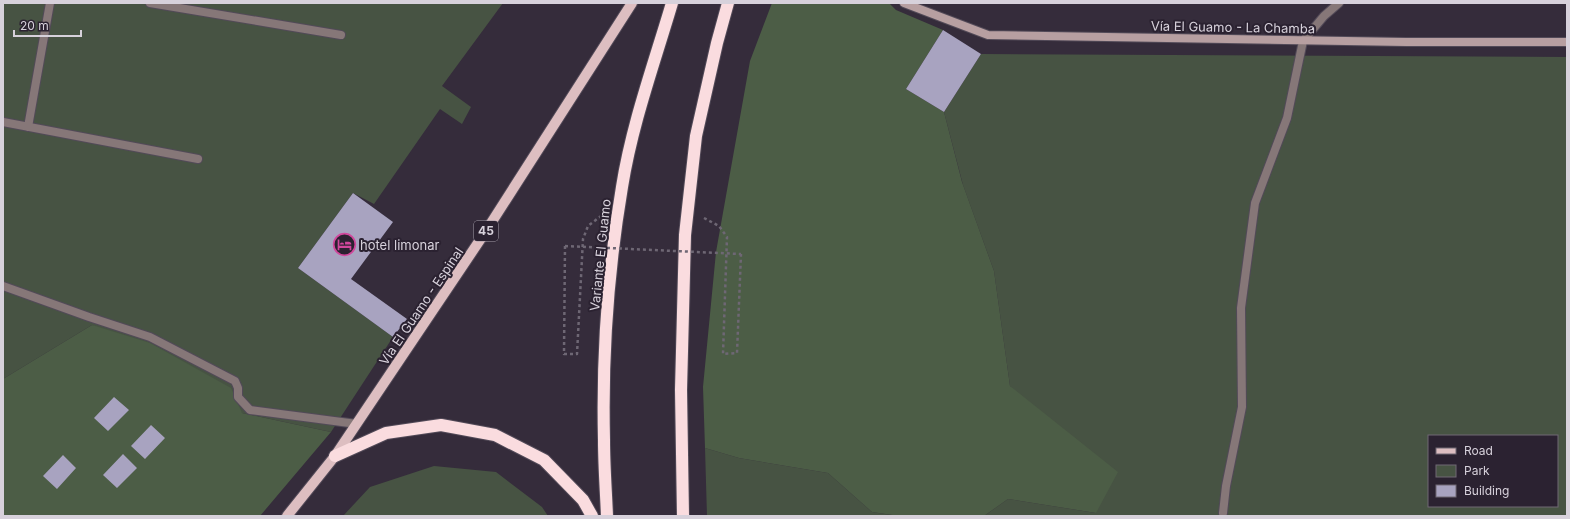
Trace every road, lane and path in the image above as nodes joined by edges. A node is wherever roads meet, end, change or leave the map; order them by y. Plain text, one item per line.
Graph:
1 (50, 3) edge
2 (150, 3) edge
3 (632, 3) edge
4 (672, 3) edge
5 (728, 3) edge
6 (904, 3) edge
7 (1339, 3) edge
8 (341, 35) dead end
9 (1303, 41) junction
10 (1567, 42) edge
11 (3, 122) edge
12 (28, 127) junction
13 (198, 159) dead end
14 (619, 207) junction
15 (688, 210) junction
16 (3, 286) edge
17 (357, 424) junction
18 (335, 456) junction
19 (1223, 513) dead end
20 (287, 516) edge
21 (592, 516) edge
22 (607, 516) edge
23 (683, 516) edge

1 - 12 street
2 - 8 street
3 - 17 main road, Vía El Guamo - Espinal / 45
4 - 14 highway, Variante El Guamo
5 - 15 highway
6 - 9 street, Vía El Guamo - La Chamba
7 - 9 street
9 - 10 street, Vía El Guamo - La Chamba
9 - 19 street
11 - 12 street
12 - 13 street
14 - 15 path, bridge
14 - 22 highway, Variante El Guamo
15 - 23 highway
16 - 17 street
17 - 18 main road, Vía El Guamo - Espinal / 45
18 - 20 main road, Vía El Guamo - Espinal / 45
18 - 21 highway

